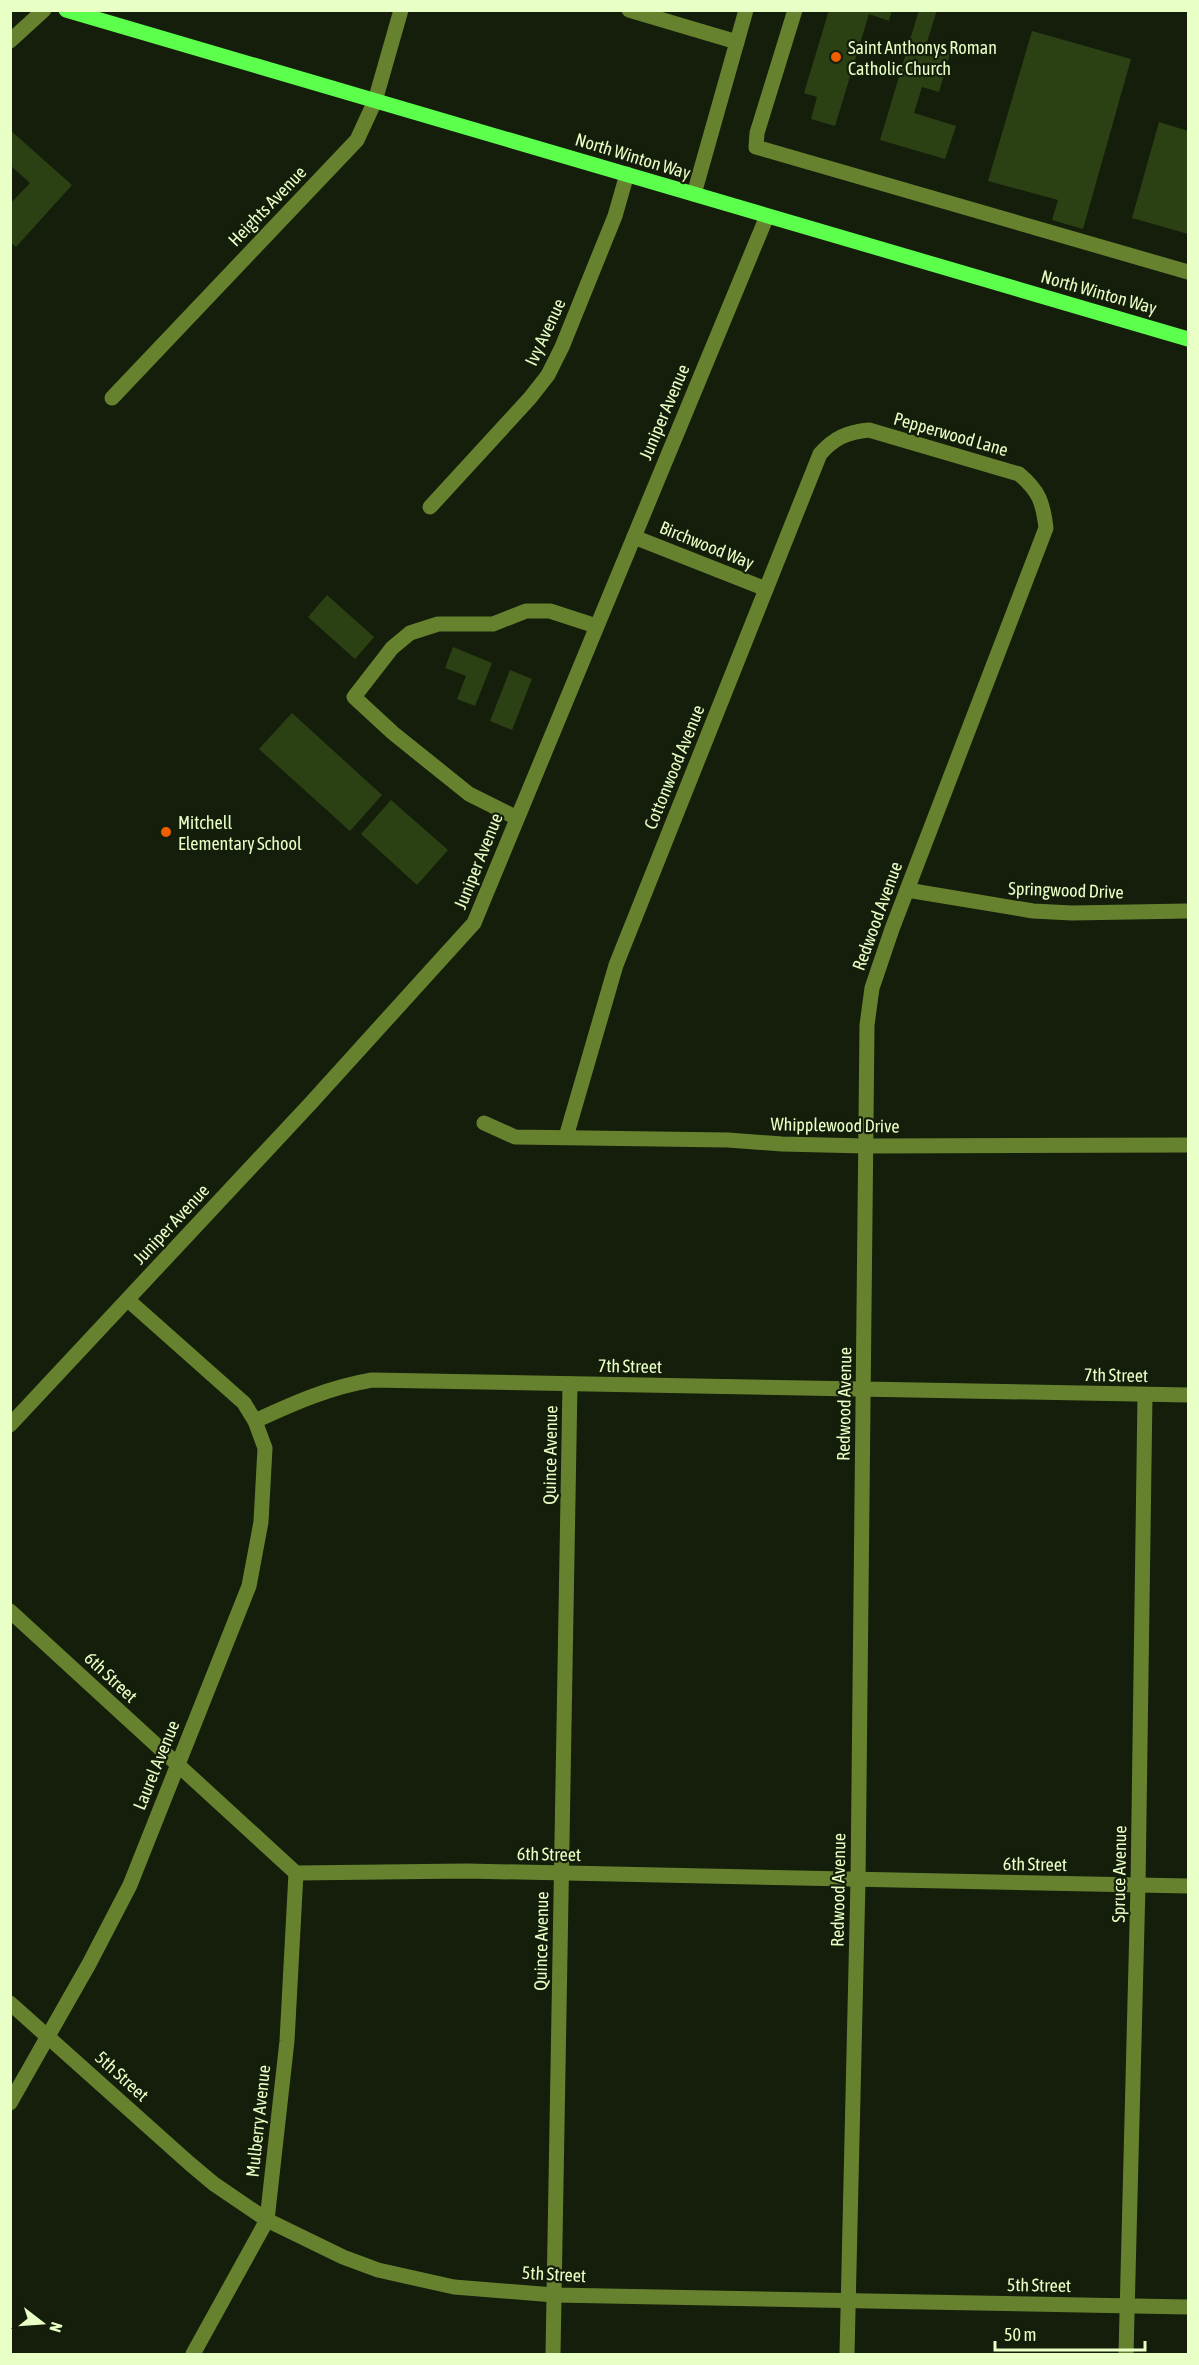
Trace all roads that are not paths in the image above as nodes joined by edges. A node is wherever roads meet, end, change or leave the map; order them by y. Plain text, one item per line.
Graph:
1 (44, 10) edge
2 (66, 10) edge
3 (401, 10) edge
4 (629, 10) edge
5 (746, 10) edge
6 (795, 10) edge
7 (10, 41) edge
8 (737, 42) junction
9 (375, 101) junction
10 (627, 174) junction
11 (694, 194) junction
12 (767, 216) junction
13 (1188, 272) edge
14 (1188, 339) edge
15 (112, 398) dead end
16 (851, 432) joint
17 (1035, 488) joint
18 (430, 507) dead end
19 (634, 537) junction
20 (766, 590) junction
21 (596, 626) junction
22 (517, 818) junction
23 (907, 890) junction
24 (1188, 910) edge
25 (484, 1123) dead end
26 (566, 1137) junction
27 (1188, 1145) edge
28 (866, 1146) junction
29 (128, 1300) junction
30 (570, 1384) junction
31 (864, 1390) junction
32 (1145, 1395) junction
33 (1188, 1395) edge
34 (255, 1421) junction
35 (10, 1425) edge
36 (10, 1611) edge
37 (177, 1764) junction
38 (296, 1873) junction
39 (562, 1873) junction
40 (858, 1881) junction
41 (1138, 1885) junction
42 (1188, 1886) edge
43 (10, 2003) edge
44 (48, 2036) junction
45 (10, 2103) edge
46 (267, 2220) junction
47 (554, 2295) junction
48 (847, 2301) junction
49 (1127, 2306) junction
50 (1188, 2307) edge
51 (193, 2355) edge
52 (553, 2355) edge
53 (846, 2355) edge
54 (1126, 2355) edge

1 - 7 street
2 - 9 main road, North Winton Way
3 - 9 street, Heights Avenue
4 - 8 street
5 - 8 street
6 - 13 street
8 - 11 street
9 - 10 main road, North Winton Way
9 - 15 street, Heights Avenue
10 - 11 main road, North Winton Way
10 - 18 street, Ivy Avenue
11 - 12 main road, North Winton Way
12 - 14 main road, North Winton Way
12 - 19 street, Juniper Avenue
16 - 17 street, Pepperwood Lane
16 - 20 street, Cottonwood Avenue
17 - 23 street, Redwood Avenue
19 - 20 street, Birchwood Way
19 - 21 street, Juniper Avenue
20 - 26 street, Cottonwood Avenue
21 - 22 street, Juniper Avenue
21 - 22 street
22 - 29 street, Juniper Avenue
23 - 24 street, Springwood Drive
23 - 28 street, Redwood Avenue
25 - 26 street, Whipplewood Drive
26 - 28 street, Whipplewood Drive
27 - 28 street, Whipplewood Drive
28 - 31 street, Redwood Avenue
29 - 34 street
29 - 35 street, Juniper Avenue
30 - 31 street, 7th Street
30 - 34 street, 7th Street
30 - 39 street, Quince Avenue
31 - 32 street, 7th Street
31 - 40 street, Redwood Avenue
32 - 33 street, 7th Street
32 - 41 street, Spruce Avenue
34 - 37 street, Laurel Avenue
36 - 37 street, 6th Street
37 - 38 street, 6th Street
37 - 44 street, Laurel Avenue
38 - 39 street, 6th Street
38 - 46 street, Mulberry Avenue
39 - 40 street, 6th Street
39 - 47 street, Quince Avenue
40 - 41 street, 6th Street
40 - 48 street, Redwood Avenue
41 - 42 street, 6th Street
41 - 49 street, Spruce Avenue
43 - 44 street, 5th Street
44 - 45 street, Laurel Avenue
44 - 46 street, 5th Street
46 - 47 street, 5th Street
46 - 51 street, Mulberry Avenue
47 - 48 street, 5th Street
47 - 52 street, Quince Avenue
48 - 49 street, 5th Street
48 - 53 street, Redwood Avenue
49 - 50 street, 5th Street
49 - 54 street, Spruce Avenue

